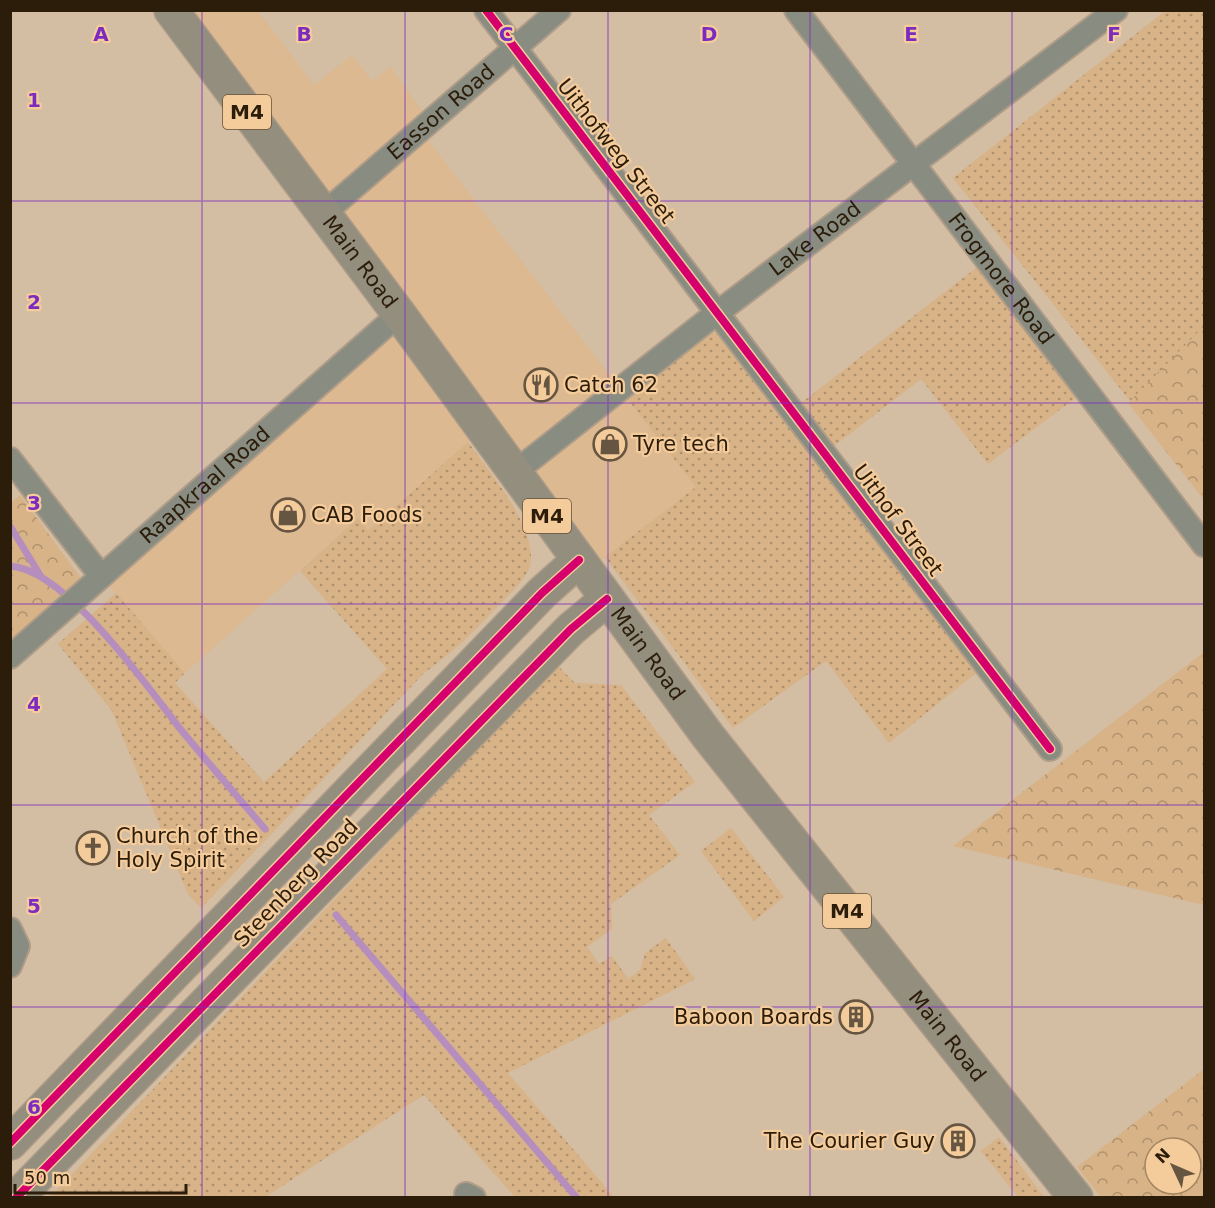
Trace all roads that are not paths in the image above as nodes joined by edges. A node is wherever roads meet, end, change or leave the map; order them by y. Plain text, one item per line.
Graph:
1 (171, 10) edge
2 (486, 10) edge
3 (559, 10) edge
4 (796, 10) edge
5 (1112, 12) edge
6 (514, 48) junction
7 (914, 163) junction
8 (323, 214) junction
9 (718, 313) junction
10 (399, 314) junction
11 (10, 459) edge
12 (515, 471) junction
13 (1204, 545) edge
14 (579, 560) junction
15 (95, 582) junction
16 (607, 599) junction
17 (10, 657) edge
18 (1050, 749) dead end
19 (10, 930) edge
20 (10, 966) edge
21 (10, 1143) edge
22 (16, 1197) edge
23 (1076, 1197) edge

1 - 8 main road, Main Road / M4
2 - 6 street, Uithofweg Street
3 - 6 street, Easson Road
4 - 7 street, Frogmore Road
5 - 7 street, Lake Road
6 - 8 street, Easson Road
6 - 9 street, Uithofweg Street
7 - 9 street, Lake Road
7 - 13 street, Frogmore Road
8 - 10 main road, Main Road / M4
9 - 12 street, Lake Road
9 - 18 street, Uithof Street
10 - 12 main road, Main Road / M4
10 - 15 street, Raapkraal Road
11 - 15 street
12 - 14 main road, Main Road / M4
14 - 16 main road, Main Road / M4
14 - 21 main road, Steenberg Road
15 - 17 street, Raapkraal Road
16 - 22 main road, Steenberg Road
16 - 23 main road, Main Road / M4
19 - 20 street

